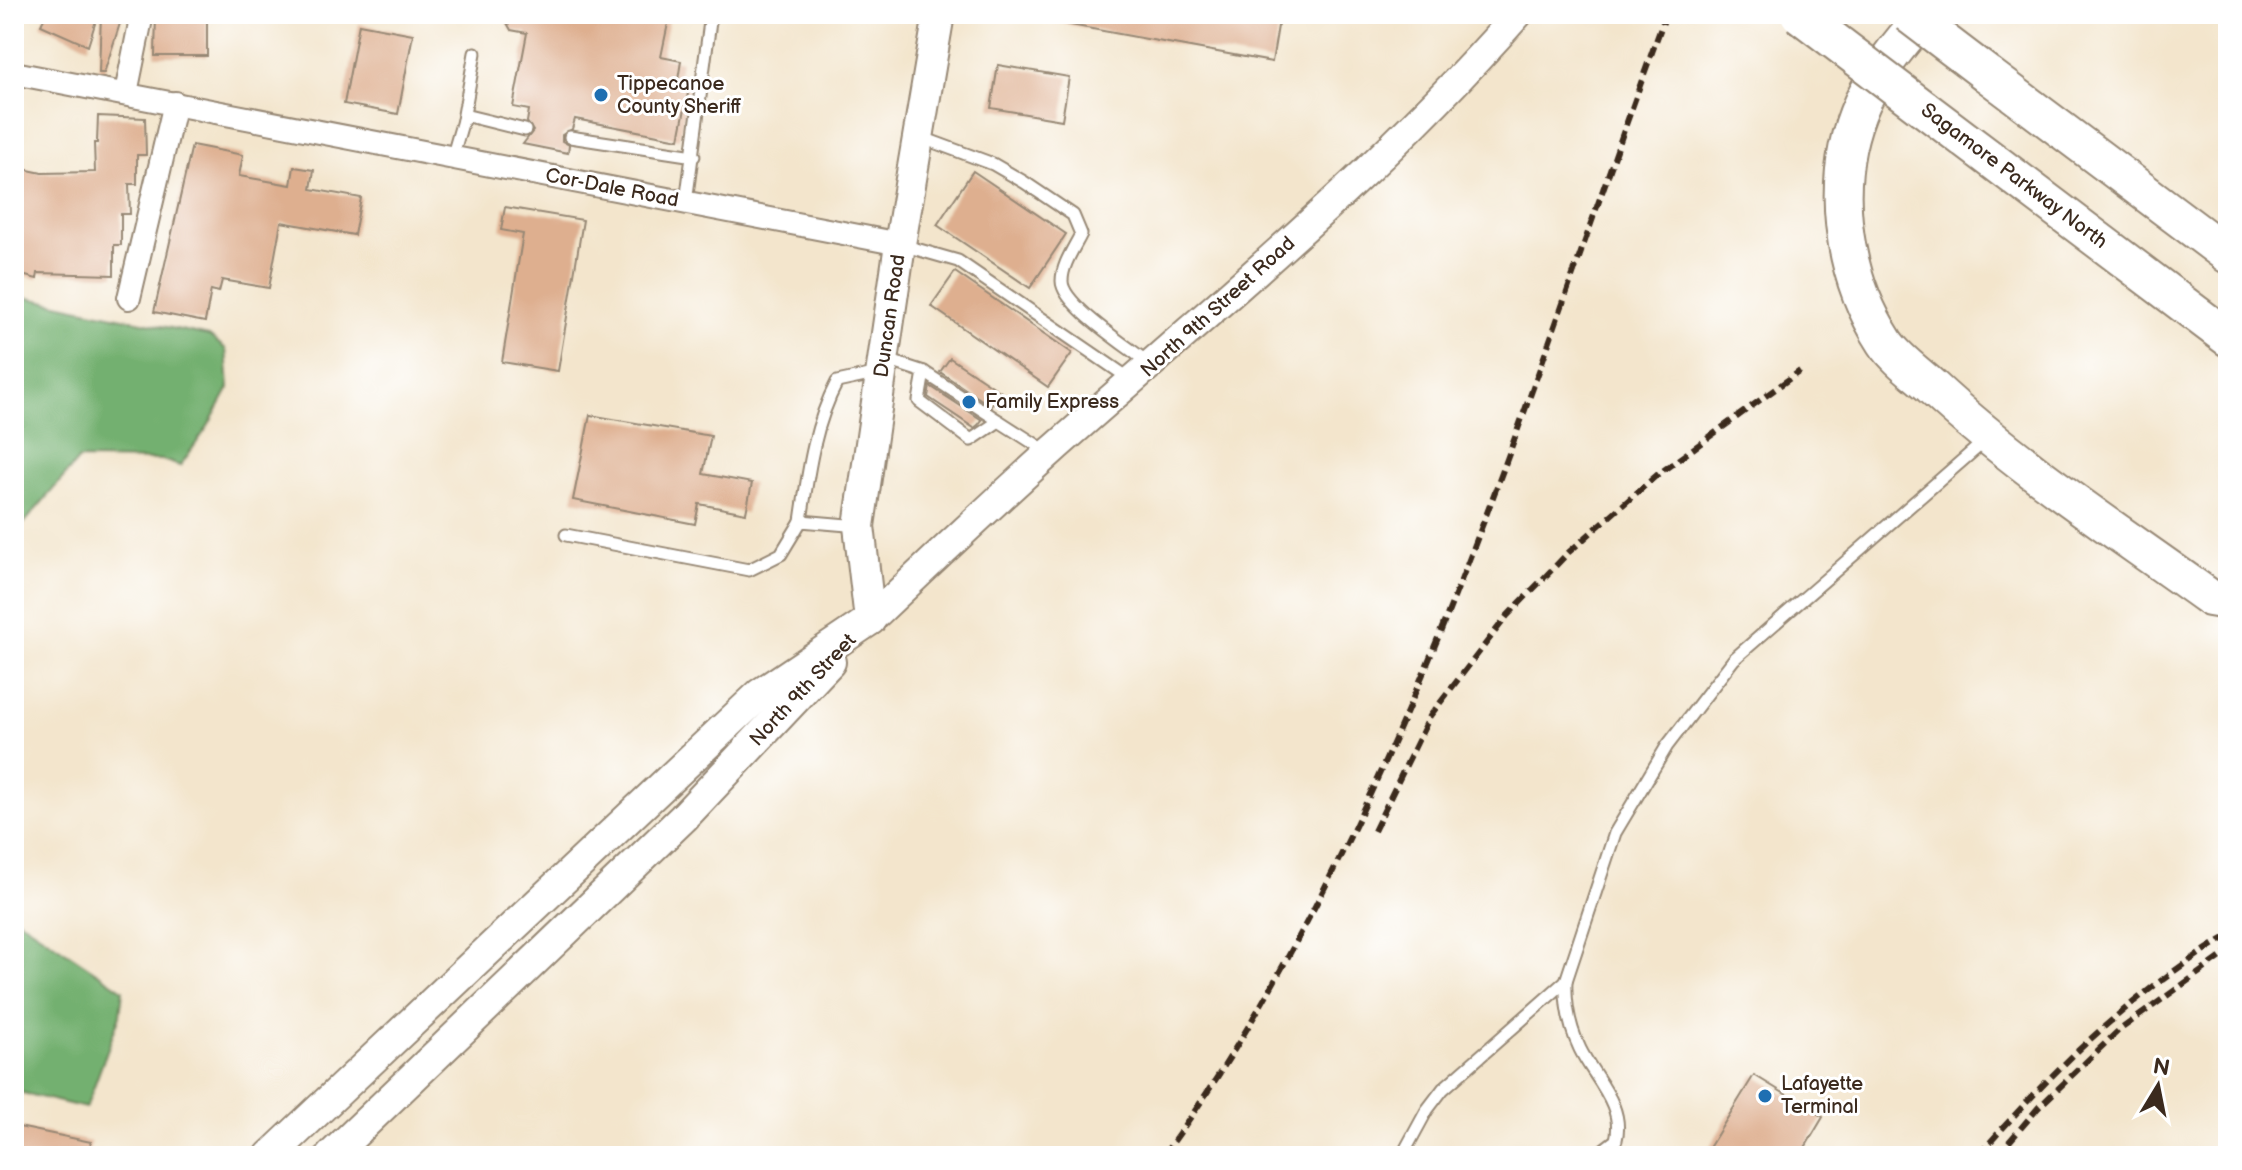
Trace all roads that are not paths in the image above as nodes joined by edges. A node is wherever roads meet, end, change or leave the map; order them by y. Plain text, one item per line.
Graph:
1 (142, 14) edge
2 (711, 14) edge
3 (939, 14) edge
4 (1518, 14) edge
5 (1799, 14) edge
6 (1908, 14) edge
7 (1926, 14) edge
8 (475, 53) dead end
9 (14, 73) edge
10 (126, 93) junction
11 (175, 103) junction
12 (463, 120) junction
13 (525, 130) dead end
14 (570, 137) dead end
15 (919, 137) junction
16 (694, 156) junction
17 (452, 158) junction
18 (686, 202) junction
19 (900, 244) junction
20 (2228, 255) edge
21 (129, 298) dead end
22 (2228, 338) edge
23 (883, 366) junction
24 (924, 372) junction
25 (1143, 374) junction
26 (999, 421) junction
27 (1987, 439) junction
28 (1049, 453) junction
29 (801, 521) junction
30 (859, 526) junction
31 (566, 535) dead end
32 (2222, 597) edge
33 (870, 620) junction
34 (1566, 981) junction
35 (270, 1156) edge
36 (331, 1156) edge
37 (1402, 1156) edge
38 (1595, 1156) edge

1 - 10 street
2 - 16 lane
3 - 15 main road, Duncan Road
4 - 25 street, North 9th Street Road
5 - 22 highway, Sagamore Parkway North, bridge
6 - 20 highway, bridge
7 - 27 highway
8 - 12 lane
9 - 10 street, Cor-Dale Road
10 - 11 street, Cor-Dale Road
11 - 17 street, Cor-Dale Road
11 - 21 street
12 - 13 lane
12 - 17 lane
14 - 16 lane
15 - 19 main road, Duncan Road
15 - 25 lane
16 - 18 lane
17 - 18 street, Cor-Dale Road
18 - 19 street, Cor-Dale Road
19 - 23 main road, Duncan Road
19 - 25 lane
23 - 24 lane
23 - 29 lane
23 - 30 main road, Duncan Road
24 - 26 lane
24 - 26 lane
25 - 28 street, North 9th Street Road
26 - 28 lane
27 - 32 highway
27 - 34 lane
28 - 33 street, North 9th Street Road
29 - 30 lane
29 - 31 lane
30 - 33 main road, Duncan Road
33 - 35 main road, North 9th Street
33 - 36 main road, North 9th Street
34 - 37 lane
34 - 38 lane

